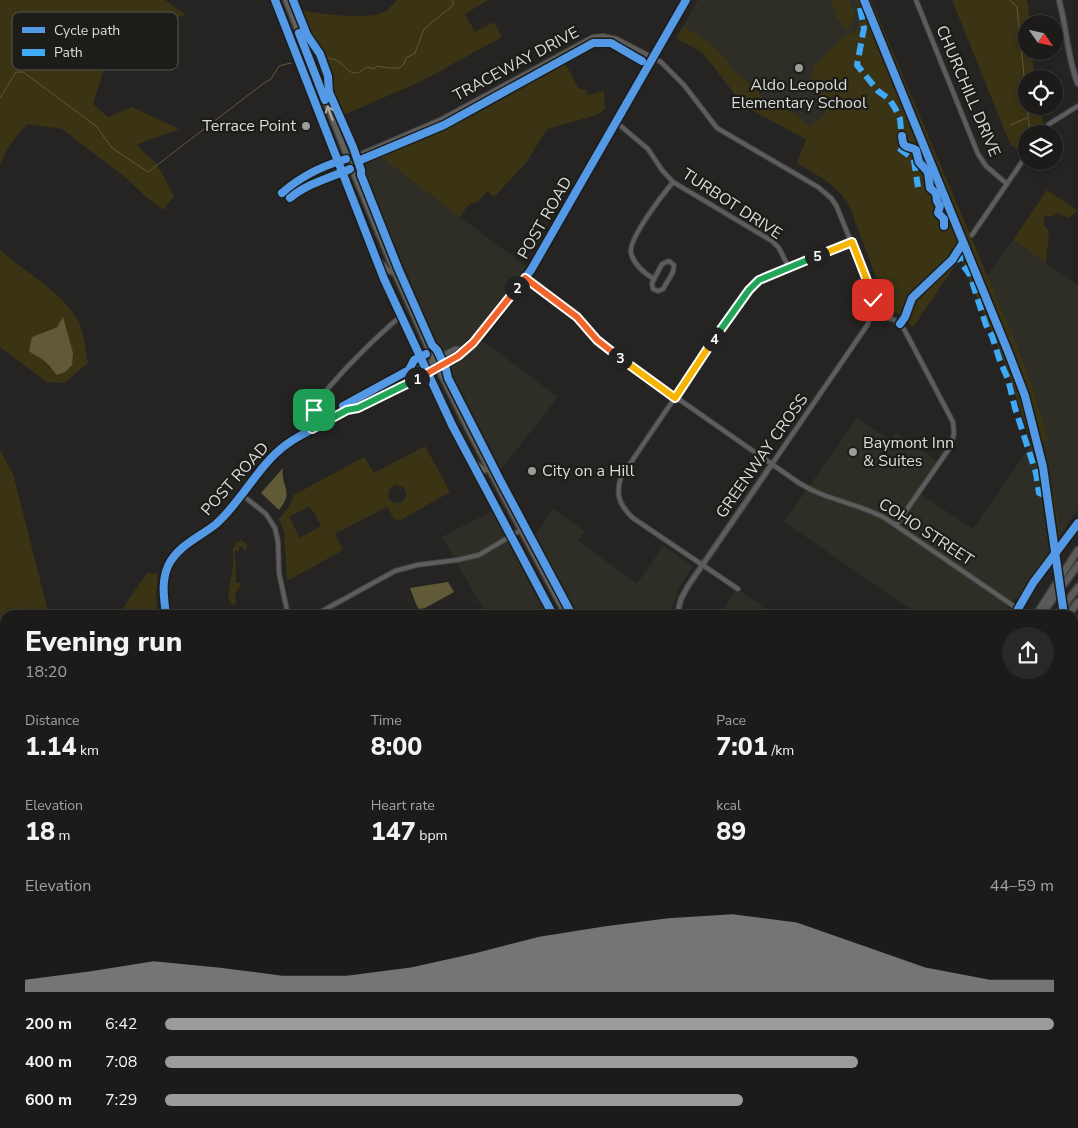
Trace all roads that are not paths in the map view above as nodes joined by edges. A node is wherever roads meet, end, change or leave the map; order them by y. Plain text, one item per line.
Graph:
1 (275, 0) edge
2 (286, 0) edge
3 (686, 0) edge
4 (916, 0) edge
5 (1059, 0) edge
6 (652, 58) junction
7 (1078, 84) edge
8 (1078, 106) edge
9 (616, 122) junction
10 (1048, 125) edge
11 (343, 160) junction
12 (1018, 167) edge
13 (673, 182) junction
14 (1006, 184) junction
15 (282, 193) dead end
16 (972, 235) dead end
17 (852, 242) junction
18 (374, 254) junction
19 (789, 268) junction
20 (395, 273) junction
21 (525, 278) junction
22 (654, 279) junction
23 (871, 313) junction
24 (401, 316) junction
25 (465, 350) junction
26 (434, 360) junction
27 (424, 365) junction
28 (438, 368) junction
29 (428, 373) junction
30 (675, 398) junction
31 (347, 410) junction
32 (312, 429) junction
33 (471, 462) junction
34 (772, 464) junction
35 (488, 469) junction
36 (241, 494) junction
37 (1078, 523) edge
38 (896, 525) junction
39 (521, 530) junction
40 (511, 536) junction
41 (1078, 550) edge
42 (702, 564) junction
43 (1078, 565) edge
44 (1078, 587) edge
45 (738, 589) dead end
46 (1018, 609) joint
47 (166, 610) edge
48 (287, 610) edge
49 (324, 610) edge
50 (550, 610) edge
51 (563, 610) edge
52 (679, 610) edge
53 (1039, 610) edge
54 (1045, 610) edge
55 (1061, 610) edge

1 - 11 main road
11 -> 2 main road
3 - 6 street, POST ROAD
4 - 14 street, CHURCHILL DRIVE
5 - 7 street
6 - 9 street, POST ROAD
6 - 11 street, TRACEWAY DRIVE
6 - 17 street, TRACEWAY DRIVE
8 - 10 street
9 - 13 street, TURBOT DRIVE
9 - 21 street, POST ROAD
11 - 15 street, TRACEWAY DRIVE
11 - 18 main road
11 - 20 main road
12 - 14 street
13 - 19 street, TURBOT DRIVE
13 - 22 street
14 - 16 street
17 - 19 street
17 - 23 street, TRACEWAY DRIVE
18 - 20 main road
18 - 24 main road
19 - 30 street
20 - 26 main road
21 - 25 street, POST ROAD
21 - 30 street, COHO STREET
22 - 22 street
23 - 34 street, GREENWAY CROSS
23 - 38 street
24 - 27 main road
24 - 32 street
25 - 26 street, POST ROAD
25 - 28 street, POST ROAD
26 - 27 street, POST ROAD
26 - 28 main road
27 - 29 main road
27 - 31 street, POST ROAD
28 - 29 street, POST ROAD
28 - 35 main road
29 - 31 street, POST ROAD
29 - 33 main road
30 - 34 street, COHO STREET
30 - 42 street
31 - 32 street, POST ROAD
32 - 36 street, POST ROAD
33 - 35 main road
33 - 40 main road
34 - 38 street, COHO STREET
34 - 42 street, GREENWAY CROSS
35 - 39 main road
36 - 47 street, POST ROAD
36 - 48 street
37 - 46 street
38 - 46 street, COHO STREET
39 - 40 street
39 - 51 main road
40 - 49 street
40 - 50 main road
41 - 53 highway
42 - 45 street
42 - 52 street, GREENWAY CROSS
43 - 54 highway
44 - 55 highway

